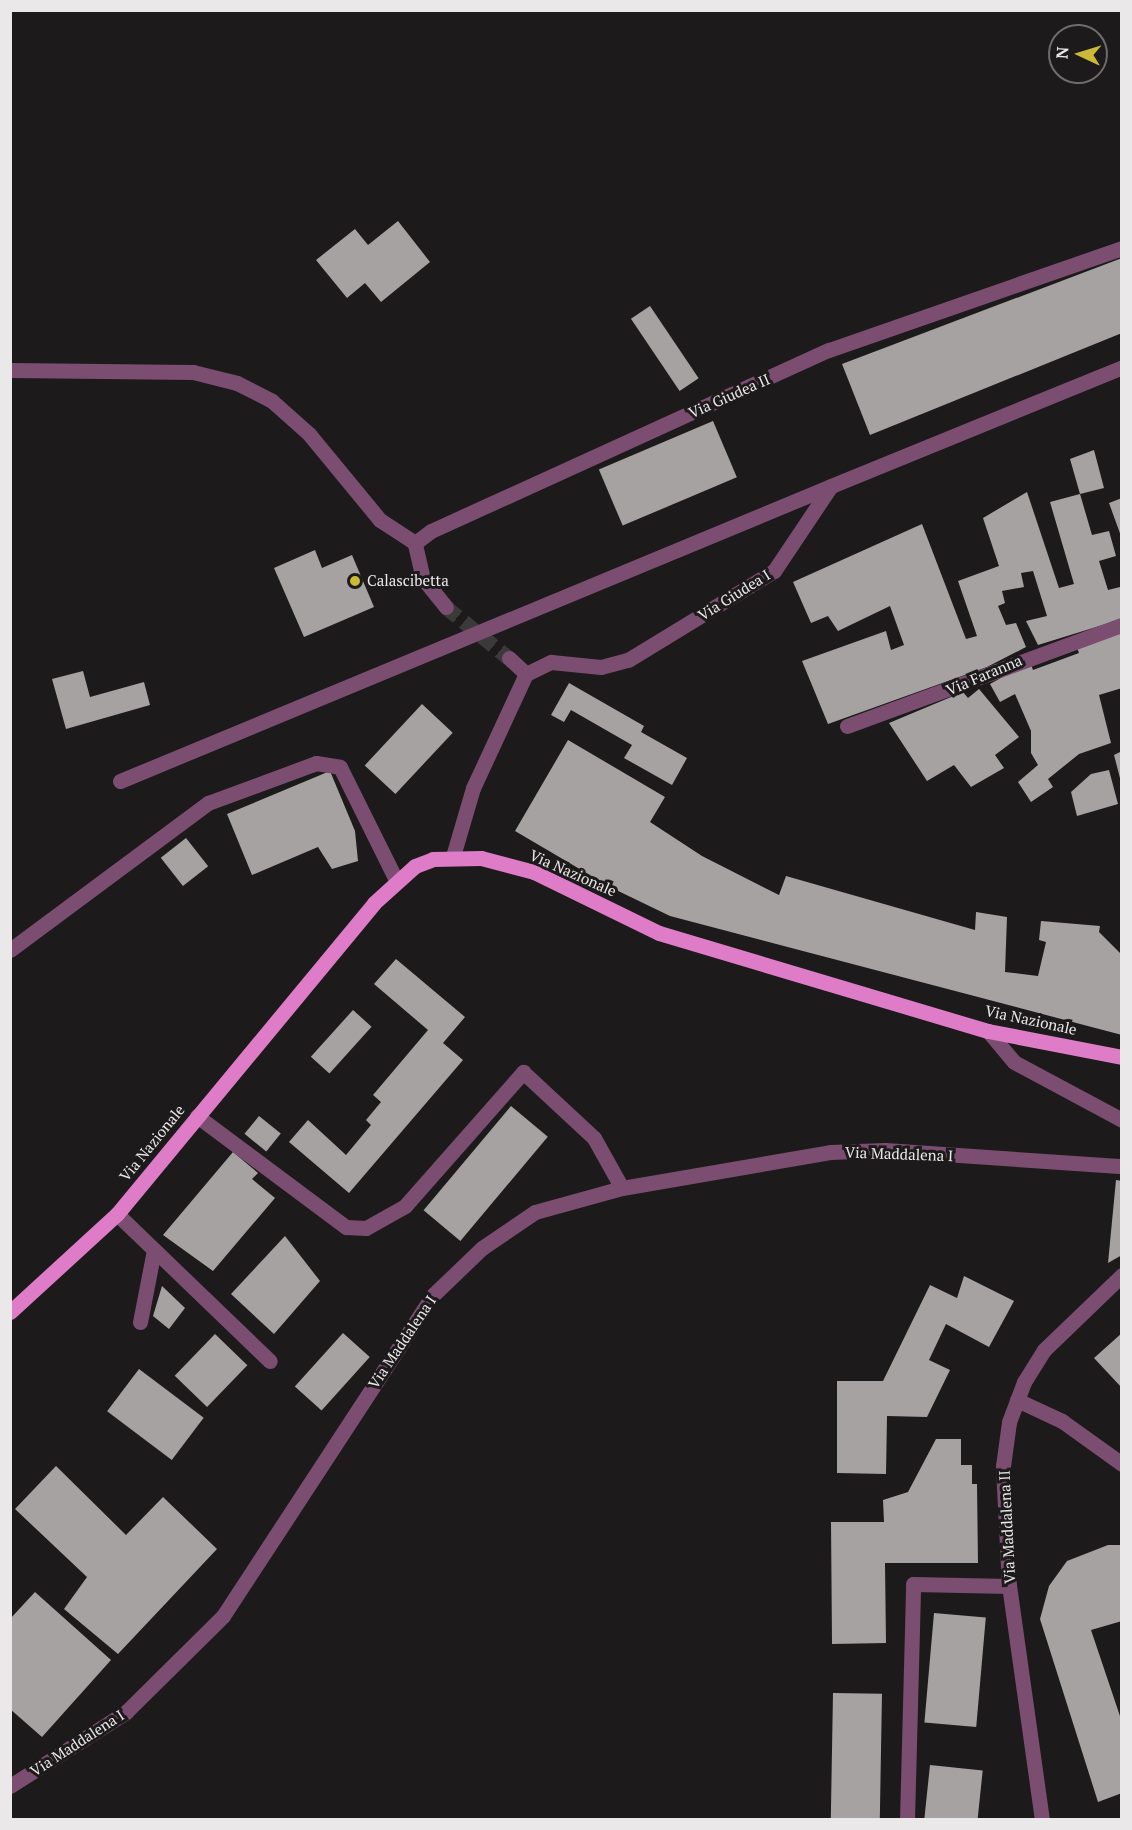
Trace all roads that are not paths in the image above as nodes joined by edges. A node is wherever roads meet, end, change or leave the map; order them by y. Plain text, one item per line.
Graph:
1 (1122, 248) edge
2 (1122, 367) edge
3 (10, 370) edge
4 (831, 486) junction
5 (415, 543) junction
6 (446, 607) tunnel mouth
7 (1122, 625) edge
8 (509, 658) tunnel mouth
9 (526, 674) junction
10 (847, 726) dead end
11 (120, 781) dead end
12 (453, 856) junction
13 (397, 882) junction
14 (10, 950) edge
15 (988, 1031) junction
16 (1122, 1057) edge
17 (197, 1116) junction
18 (1122, 1120) edge
19 (1122, 1166) edge
20 (622, 1188) junction
21 (117, 1214) junction
22 (154, 1250) junction
23 (1122, 1275) edge
24 (10, 1312) edge
25 (140, 1322) dead end
26 (270, 1361) dead end
27 (1017, 1400) junction
28 (1122, 1464) edge
29 (1009, 1586) junction
30 (10, 1786) edge
31 (907, 1820) edge
32 (1042, 1820) edge

1 - 5 street, Via Giudea II
2 - 4 street
3 - 5 street
4 - 9 street, Via Giudea I
4 - 11 street
5 - 6 street
7 - 10 street, Via Faranna
8 - 9 street
9 - 12 street
12 - 13 main road, Via Nazionale
12 - 15 main road, Via Nazionale
13 - 14 street
13 - 17 main road, Via Nazionale
15 - 16 main road, Via Nazionale
15 - 18 street
17 - 20 street
17 - 21 main road, Via Nazionale
19 - 20 street, Via Maddalena I
20 - 30 street, Via Maddalena I
21 - 22 street
21 - 24 main road, Via Nazionale
22 - 25 street
22 - 26 street
23 - 27 street, Via Maddalena II
27 - 28 street
27 - 29 street, Via Maddalena II
29 - 31 street
29 - 32 street, Via Maddalena II

